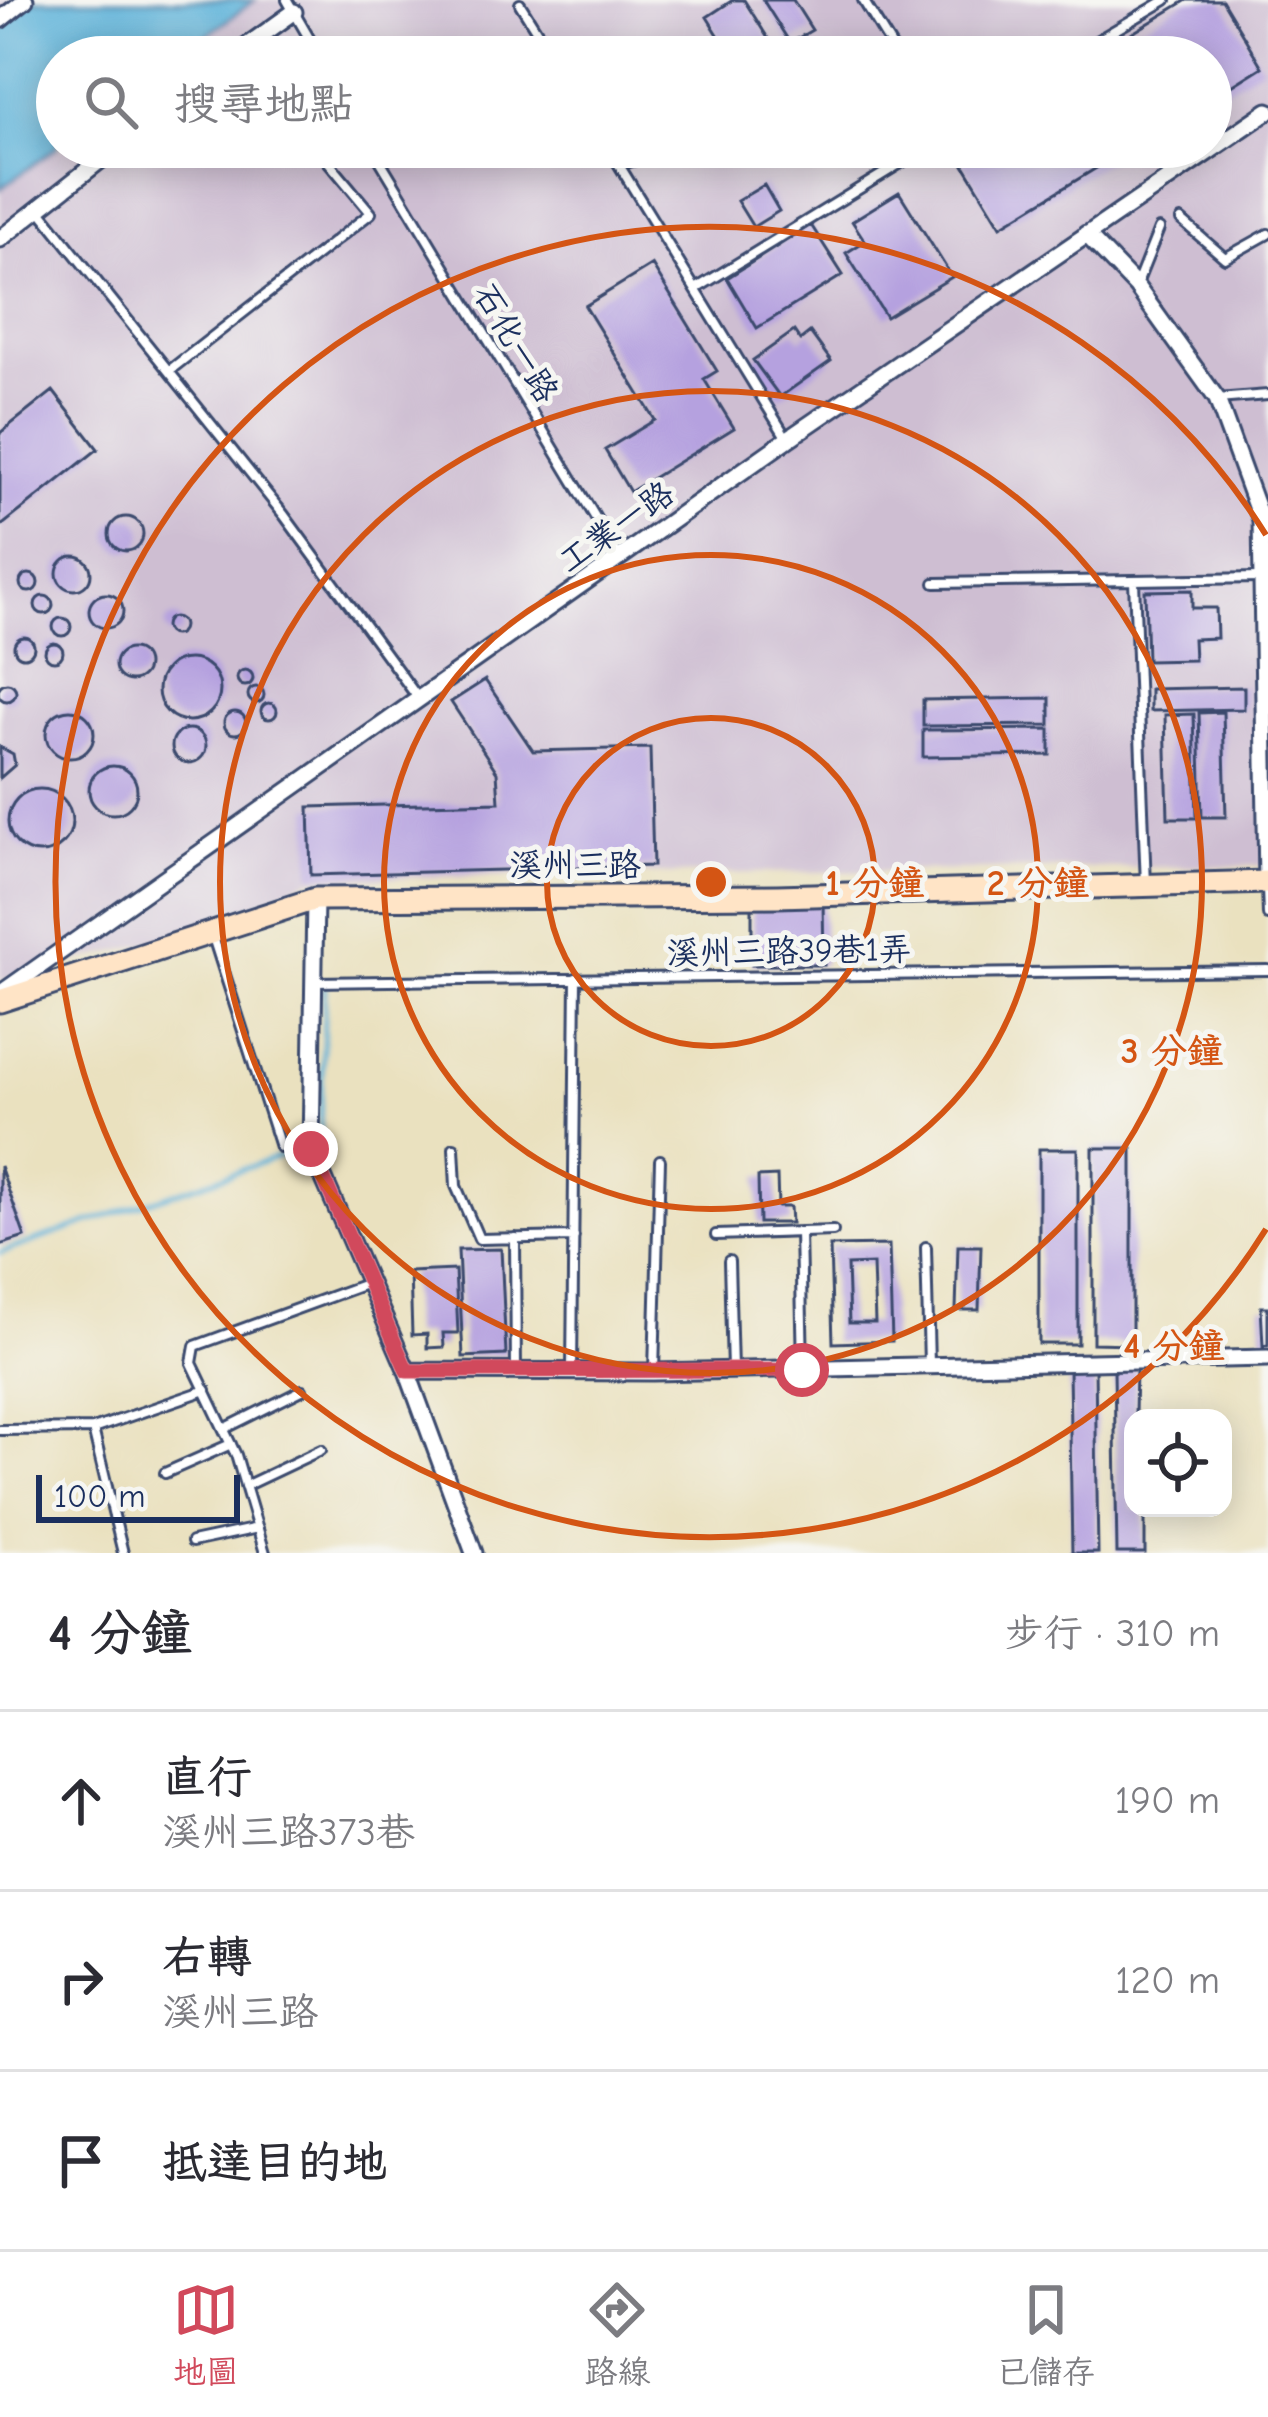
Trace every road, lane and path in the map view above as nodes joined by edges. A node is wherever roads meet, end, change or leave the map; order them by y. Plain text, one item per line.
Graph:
1 (25, 0) edge
2 (863, 0) edge
3 (1166, 0) edge
4 (520, 4) dead end
5 (290, 6) edge
6 (0, 20) edge
7 (263, 36) edge
8 (308, 36) edge
9 (540, 36) edge
10 (885, 36) edge
11 (1105, 36) edge
12 (1268, 111) edge
13 (1232, 135) edge
14 (89, 168) edge
15 (333, 168) edge
16 (385, 168) edge
17 (621, 168) edge
18 (886, 168) edge
19 (1184, 168) edge
20 (37, 206) junction
21 (1181, 220) dead end
22 (1159, 230) dead end
23 (1086, 234) junction
24 (1268, 234) edge
25 (0, 239) edge
26 (1136, 286) junction
27 (698, 287) junction
28 (170, 370) junction
29 (1268, 395) edge
30 (1217, 399) junction
31 (788, 440) junction
32 (622, 562) junction
33 (1261, 578) junction
34 (1134, 581) junction
35 (935, 584) dead end
36 (1266, 662) edge
37 (418, 698) junction
38 (1268, 882) edge
39 (1146, 887) junction
40 (315, 898) junction
41 (1268, 915) edge
42 (212, 932) junction
43 (1268, 970) edge
44 (576, 978) junction
45 (311, 982) junction
46 (0, 998) edge
47 (280, 1147) dead end
48 (454, 1148) dead end
49 (660, 1160) dead end
50 (833, 1231) dead end
51 (800, 1232) junction
52 (716, 1235) dead end
53 (574, 1237) junction
54 (515, 1238) junction
55 (926, 1247) dead end
56 (729, 1261) dead end
57 (368, 1283) junction
58 (1268, 1358) edge
59 (929, 1367) junction
60 (802, 1370) junction
61 (407, 1371) junction
62 (515, 1371) junction
63 (732, 1371) junction
64 (572, 1372) junction
65 (653, 1372) junction
66 (206, 1390) junction
67 (302, 1390) dead end
68 (94, 1429) junction
69 (224, 1429) junction
70 (0, 1430) edge
71 (232, 1444) junction
72 (321, 1450) dead end
73 (165, 1473) dead end
74 (245, 1486) junction
75 (258, 1528) junction
76 (192, 1542) dead end
77 (123, 1553) edge
78 (265, 1553) edge
79 (474, 1553) edge

1 - 6 street
2 - 10 lane
3 - 11 lane
4 - 9 lane
5 - 7 street
5 - 8 lane
12 - 13 street, 工業一路
14 - 20 street
15 - 28 lane
16 - 32 lane, 石化一路
17 - 27 lane
18 - 27 lane
19 - 23 street, 工業一路
20 - 25 street
20 - 28 lane
21 - 24 lane
22 - 26 lane
23 - 26 street
23 - 31 street, 工業一路
26 - 30 street
27 - 31 lane
28 - 37 lane
29 - 30 lane
30 - 33 street
31 - 32 street, 工業一路
32 - 37 street, 工業一路
33 - 34 lane
33 - 36 street
34 - 35 lane
34 - 39 lane
36 - 38 street
37 - 46 street, 工業一路
38 - 39 street, 溪州三路
38 - 41 lane
39 - 40 street, 溪州三路
40 - 42 street, 溪州三路
40 - 45 street
42 - 46 street, 溪州三路
42 - 47 lane
43 - 44 lane, 溪州三路39巷1弄
44 - 45 lane, 溪州三路39巷1弄
44 - 53 lane
45 - 57 street
48 - 54 lane
49 - 65 lane
50 - 51 lane
51 - 52 lane
51 - 60 lane
53 - 54 lane
53 - 64 lane
54 - 62 lane
55 - 59 lane
56 - 63 lane
57 - 61 street
57 - 66 lane
58 - 59 street
59 - 60 street
60 - 63 street
61 - 62 street
61 - 79 street
62 - 64 street
63 - 65 street
64 - 65 street
66 - 68 lane
66 - 69 lane
67 - 69 lane
68 - 70 lane
68 - 77 lane
69 - 71 lane
71 - 73 lane
71 - 74 lane
72 - 74 lane
74 - 75 lane
75 - 76 lane
75 - 78 lane

